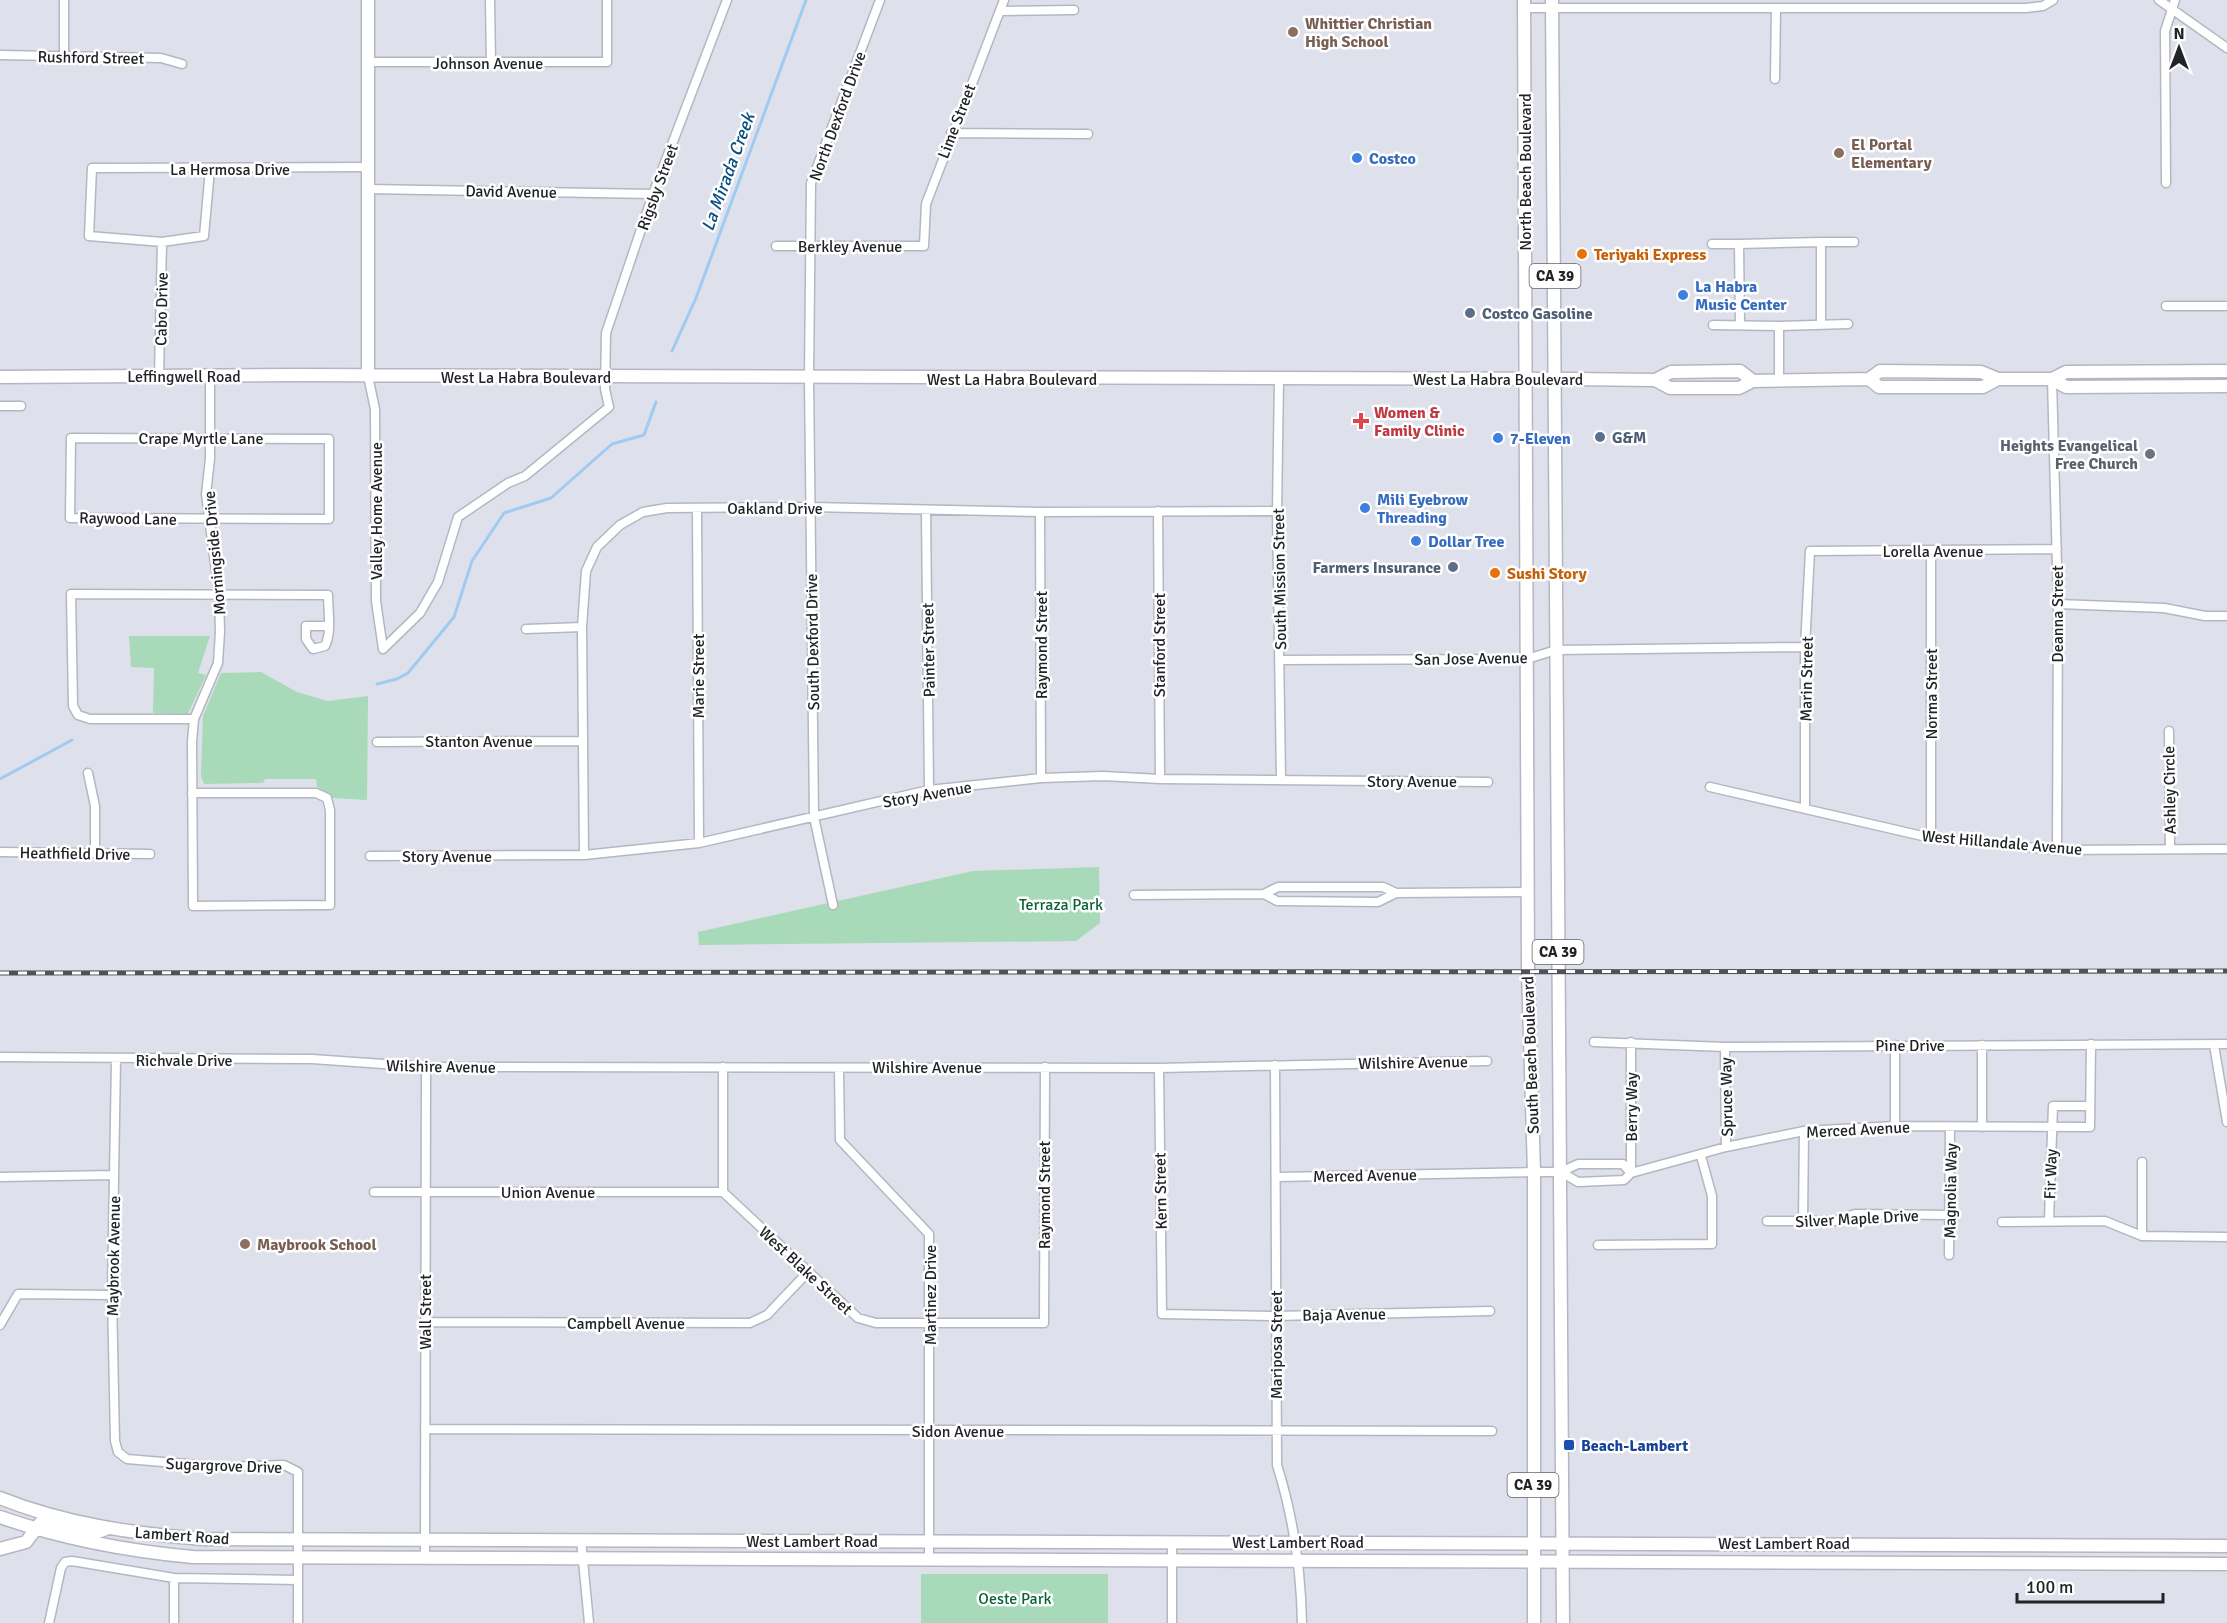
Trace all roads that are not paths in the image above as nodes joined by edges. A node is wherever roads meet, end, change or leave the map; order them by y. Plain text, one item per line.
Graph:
1 (64, 0) edge
2 (368, 0) edge
3 (490, 0) edge
4 (607, 0) edge
5 (728, 0) edge
6 (880, 0) edge
7 (1004, 0) edge
8 (2053, 0) edge
9 (2159, 0) edge
10 (1524, 4) edge
11 (1552, 4) edge
12 (2173, 4) edge
13 (1776, 8) junction
14 (1074, 10) dead end
15 (1000, 11) junction
16 (2227, 48) edge
17 (0, 56) edge
18 (64, 56) junction
19 (369, 62) junction
20 (491, 63) junction
21 (182, 64) dead end
22 (1775, 79) dead end
23 (951, 133) junction
24 (1088, 134) dead end
25 (368, 167) junction
26 (210, 169) junction
27 (2166, 183) dead end
28 (368, 189) junction
29 (654, 194) junction
30 (162, 242) junction
31 (1821, 242) junction
32 (1854, 242) dead end
33 (1712, 244) dead end
34 (1739, 244) junction
35 (776, 246) dead end
36 (809, 246) junction
37 (924, 246) joint
38 (2166, 306) dead end
39 (2227, 306) edge
40 (1740, 324) junction
41 (1821, 324) junction
42 (1848, 324) dead end
43 (1713, 325) dead end
44 (1779, 326) junction
45 (2227, 371) edge
46 (159, 376) junction
47 (210, 376) junction
48 (368, 376) junction
49 (0, 377) edge
50 (604, 378) junction
51 (809, 378) junction
52 (1279, 379) junction
53 (2052, 379) junction
54 (1527, 380) junction
55 (1555, 380) junction
56 (1779, 380) junction
57 (2227, 386) edge
58 (0, 406) edge
59 (21, 406) dead end
60 (210, 438) junction
61 (810, 507) junction
62 (697, 509) junction
63 (926, 510) junction
64 (1158, 511) junction
65 (1277, 511) junction
66 (1040, 512) junction
67 (70, 518) joint
68 (208, 519) junction
69 (329, 519) joint
70 (2057, 549) junction
71 (1810, 551) joint
72 (1931, 551) junction
73 (219, 594) junction
74 (2058, 604) junction
75 (2227, 616) edge
76 (328, 626) dead end
77 (582, 627) junction
78 (526, 629) dead end
79 (1806, 647) junction
80 (1556, 650) junction
81 (1527, 659) junction
82 (1280, 660) junction
83 (194, 719) junction
84 (2169, 731) dead end
85 (377, 741) dead end
86 (582, 741) junction
87 (88, 773) dead end
88 (1041, 778) junction
89 (1160, 779) junction
90 (1281, 780) junction
91 (1488, 782) dead end
92 (1710, 787) dead end
93 (929, 790) junction
94 (192, 793) junction
95 (1805, 808) junction
96 (814, 817) junction
97 (1931, 838) junction
98 (699, 843) junction
99 (2170, 849) junction
100 (2227, 849) edge
101 (2057, 850) junction
102 (0, 852) edge
103 (95, 854) junction
104 (150, 854) dead end
105 (584, 855) junction
106 (370, 856) dead end
107 (1528, 892) junction
108 (1396, 893) junction
109 (1264, 894) junction
110 (1134, 895) dead end
111 (833, 905) dead end
112 (1594, 1042) dead end
113 (1631, 1042) junction
114 (2091, 1044) junction
115 (2227, 1044) edge
116 (1895, 1045) junction
117 (1982, 1045) junction
118 (2214, 1045) junction
119 (1725, 1047) junction
120 (0, 1058) edge
121 (116, 1060) junction
122 (1486, 1061) dead end
123 (368, 1065) joint
124 (1275, 1065) junction
125 (426, 1067) junction
126 (723, 1067) junction
127 (1045, 1067) junction
128 (839, 1068) junction
129 (1159, 1068) junction
130 (2090, 1106) junction
131 (2227, 1122) edge
132 (1895, 1126) junction
133 (1950, 1127) junction
134 (1982, 1128) junction
135 (2051, 1128) junction
136 (1804, 1131) junction
137 (1726, 1147) junction
138 (1701, 1156) junction
139 (2142, 1162) dead end
140 (1534, 1172) junction
141 (1561, 1172) junction
142 (1631, 1173) junction
143 (114, 1175) junction
144 (0, 1176) edge
145 (1277, 1177) junction
146 (374, 1192) dead end
147 (424, 1192) junction
148 (723, 1192) junction
149 (1948, 1215) junction
150 (2049, 1220) junction
151 (1767, 1221) dead end
152 (1803, 1221) junction
153 (2002, 1222) dead end
154 (2142, 1236) junction
155 (2227, 1238) edge
156 (1598, 1245) dead end
157 (1949, 1255) dead end
158 (807, 1273) junction
159 (112, 1295) junction
160 (1490, 1311) dead end
161 (1162, 1314) joint
162 (1275, 1316) junction
163 (425, 1322) junction
164 (930, 1323) junction
165 (1044, 1323) joint
166 (0, 1325) edge
167 (425, 1429) junction
168 (930, 1431) junction
169 (1492, 1431) dead end
170 (1276, 1432) junction
171 (118, 1452) joint
172 (0, 1498) edge
173 (0, 1517) edge
174 (35, 1528) junction
175 (107, 1528) junction
176 (298, 1540) junction
177 (369, 1540) joint
178 (425, 1540) junction
179 (581, 1540) junction
180 (929, 1542) junction
181 (1172, 1542) junction
182 (1533, 1542) junction
183 (1561, 1542) junction
184 (1293, 1543) junction
185 (2227, 1546) edge
186 (0, 1549) edge
187 (369, 1557) joint
188 (425, 1557) junction
189 (583, 1557) junction
190 (298, 1558) junction
191 (929, 1558) junction
192 (1172, 1560) junction
193 (1297, 1560) junction
194 (1533, 1561) junction
195 (1562, 1562) junction
196 (2227, 1564) edge
197 (174, 1578) junction
198 (298, 1580) junction
199 (49, 1623) edge
200 (174, 1623) edge
201 (298, 1623) edge
202 (589, 1623) edge
203 (1172, 1623) edge
204 (1302, 1623) edge
205 (1534, 1623) edge
206 (1563, 1623) edge

1 - 18 street
2 - 19 main road, Valley Home Avenue
3 - 20 street
4 - 20 street, Johnson Avenue
5 - 29 street, Rigsby Street
6 - 36 street, North Dexford Drive
7 - 15 street, Lime Street
8 - 13 street
9 - 12 street
10 - 11 street
10 - 54 main road, North Beach Boulevard / CA 39
11 - 13 street
11 - 55 main road, North Beach Boulevard / CA 39
12 - 16 street
12 - 27 street
13 - 22 street
14 - 15 street
15 - 23 street, Lime Street
17 - 18 street, Rushford Street
18 - 21 street, Rushford Street
19 - 20 street, Johnson Avenue
19 - 25 main road, Valley Home Avenue
23 - 24 street
23 - 37 street, Lime Street
25 - 26 street, La Hermosa Drive
25 - 28 main road, Valley Home Avenue
26 - 30 street
26 - 30 street, La Hermosa Drive
28 - 29 street, David Avenue
28 - 48 main road, Valley Home Avenue
29 - 50 street, Rigsby Street
30 - 46 street, Cabo Drive
31 - 32 street
31 - 34 street
31 - 41 street
33 - 34 street
34 - 40 street
35 - 36 street, Berkley Avenue
36 - 37 street, Berkley Avenue
36 - 51 street, North Dexford Drive
38 - 39 street
40 - 43 street
40 - 44 street
41 - 42 street
41 - 44 street
44 - 56 street
45 - 53 main road, West La Habra Boulevard
46 - 47 main road, Leffingwell Road
46 - 49 main road, Leffingwell Road
47 - 48 main road, Leffingwell Road
47 - 60 street, Morningside Drive
48 - 50 main road, West La Habra Boulevard
48 - 50 street, Valley Home Avenue
50 - 51 main road, West La Habra Boulevard
51 - 52 main road, West La Habra Boulevard
51 - 61 street, South Dexford Drive
52 - 54 main road, West La Habra Boulevard
52 - 65 street, South Mission Street
53 - 56 main road, West La Habra Boulevard
53 - 57 main road, West La Habra Boulevard
53 - 70 street, Deanna Street
54 - 55 main road, West La Habra Boulevard
54 - 81 main road, South Beach Boulevard / CA 39
55 - 56 main road, West La Habra Boulevard
55 - 80 main road, South Beach Boulevard / CA 39
58 - 59 street
60 - 67 street, Crape Myrtle Lane
60 - 68 street, Morningside Drive
60 - 69 street, Crape Myrtle Lane
61 - 62 street, Oakland Drive
61 - 63 street, Oakland Drive
61 - 96 street, South Dexford Drive
62 - 77 street, Oakland Drive
62 - 98 street, Marie Street
63 - 66 street, Oakland Drive
63 - 93 street, Painter Street
64 - 65 street, Oakland Drive
64 - 66 street, Oakland Drive
64 - 89 street, Stanford Street
65 - 82 street, South Mission Street
66 - 88 street, Raymond Street
67 - 68 street, Raywood Lane
68 - 69 street, Raywood Lane
68 - 73 street, Morningside Drive
70 - 72 street, Lorella Avenue
70 - 74 street, Deanna Street
71 - 72 street, Lorella Avenue
71 - 79 street, Marin Street
72 - 97 street, Norma Street
73 - 76 street
73 - 83 street, Morningside Drive
73 - 83 street
74 - 75 street
74 - 101 street, Deanna Street
77 - 78 street
77 - 86 street, Oakland Drive
79 - 80 street, San Jose Avenue
79 - 95 street, Marin Street
80 - 81 street, San Jose Avenue
80 - 141 main road, South Beach Boulevard / CA 39
81 - 82 street, San Jose Avenue
81 - 107 main road, South Beach Boulevard / CA 39
82 - 90 street, South Mission Street
83 - 94 street, Morningside Drive
84 - 99 street, Ashley Circle
85 - 86 street, Stanton Avenue
86 - 105 street, Oakland Drive
87 - 103 street
88 - 89 street, Story Avenue
88 - 93 street, Story Avenue
89 - 90 street, Story Avenue
90 - 91 street, Story Avenue
92 - 95 street, West Hillandale Avenue
93 - 96 street, Story Avenue
94 - 94 street, Morningside Drive
95 - 97 street, West Hillandale Avenue
96 - 98 street, Story Avenue
96 - 111 street, South Dexford Drive
97 - 101 street, West Hillandale Avenue
98 - 105 street, Story Avenue
99 - 100 street, West Hillandale Avenue
99 - 101 street, West Hillandale Avenue
102 - 103 street, Heathfield Drive
103 - 104 street, Heathfield Drive
105 - 106 street, Story Avenue
107 - 108 street
107 - 140 main road, South Beach Boulevard / CA 39
108 - 109 street
108 - 109 street
109 - 110 street
112 - 113 street, Pine Drive
113 - 119 street, Pine Drive
113 - 142 street, Berry Way
114 - 117 street, Pine Drive
114 - 118 street, Pine Drive
114 - 130 street
115 - 118 street, Pine Drive
116 - 117 street, Pine Drive
116 - 119 street, Pine Drive
116 - 132 street
117 - 134 street
118 - 131 street
119 - 137 street, Spruce Way
120 - 121 street, Richvale Drive
121 - 123 street, Richvale Drive
121 - 143 street, Maybrook Avenue
122 - 124 street, Wilshire Avenue
123 - 125 street, Wilshire Avenue
124 - 129 street, Wilshire Avenue
124 - 145 street, Mariposa Street
125 - 126 street, Wilshire Avenue
125 - 147 street, Wall Street
126 - 128 street, Wilshire Avenue
126 - 148 street
127 - 128 street, Wilshire Avenue
127 - 129 street, Wilshire Avenue
127 - 165 street, Raymond Street
128 - 164 street, Martinez Drive
129 - 161 street, Kern Street
130 - 135 street
130 - 135 street, Merced Avenue
132 - 133 street, Merced Avenue
132 - 136 street, Merced Avenue
133 - 134 street, Merced Avenue
133 - 149 street, Magnolia Way
134 - 135 street, Merced Avenue
135 - 150 street, Fir Way
136 - 137 street, Merced Avenue
136 - 152 street
137 - 138 street, Merced Avenue
138 - 142 street, Merced Avenue
138 - 156 street
139 - 154 street
140 - 141 street, Merced Avenue
140 - 145 street, Merced Avenue
140 - 182 main road, South Beach Boulevard / CA 39
141 - 142 street, Merced Avenue
141 - 142 street, Merced Avenue
141 - 183 main road, South Beach Boulevard / CA 39
143 - 144 street
143 - 159 street, Maybrook Avenue
145 - 162 street, Mariposa Street
146 - 147 street, Union Avenue
147 - 148 street, Union Avenue
147 - 163 street, Wall Street
148 - 158 street, West Blake Street
149 - 152 street, Silver Maple Drive
149 - 157 street, Magnolia Way
150 - 153 street
150 - 154 street
151 - 152 street, Silver Maple Drive
154 - 155 street
158 - 163 street, Campbell Avenue
158 - 164 street, West Blake Street
159 - 166 street
159 - 171 street, Maybrook Avenue
160 - 162 street, Baja Avenue
161 - 162 street, Baja Avenue
162 - 170 street, Mariposa Street
163 - 167 street, Wall Street
164 - 165 street, West Blake Street
164 - 168 street, Martinez Drive
167 - 168 street, Sidon Avenue
167 - 178 street, Wall Street
168 - 170 street, Sidon Avenue
168 - 180 street, Martinez Drive
169 - 170 street, Sidon Avenue
170 - 184 street, Mariposa Street
171 - 176 street, Sugargrove Drive
172 - 175 main road, Lambert Road
173 - 174 main road, Lambert Road
174 - 175 main road
174 - 186 main road
174 - 190 main road, Lambert Road
175 - 176 main road, Lambert Road
176 - 177 main road, Lambert Road
176 - 190 street
177 - 178 main road, West Lambert Road
178 - 179 main road, West Lambert Road
178 - 188 street, Wall Street
179 - 180 main road, West Lambert Road
179 - 189 street
180 - 181 main road, West Lambert Road
180 - 191 street, Martinez Drive
181 - 184 main road, West Lambert Road
181 - 192 street
182 - 183 main road, West Lambert Road
182 - 184 main road, West Lambert Road
182 - 194 main road, South Beach Boulevard / CA 39
183 - 185 main road, West Lambert Road
183 - 195 main road, South Beach Boulevard / CA 39
184 - 193 street, Mariposa Street
187 - 188 main road, West Lambert Road
187 - 190 main road, Lambert Road
188 - 189 main road, West Lambert Road
189 - 191 main road, West Lambert Road
189 - 202 street
190 - 198 street
191 - 192 main road, West Lambert Road
192 - 193 main road, West Lambert Road
192 - 203 street
193 - 194 main road, West Lambert Road
193 - 204 street, Mariposa Street
194 - 195 main road, West Lambert Road
194 - 205 main road, South Beach Boulevard / CA 39
195 - 196 main road, West Lambert Road
195 - 206 main road, South Beach Boulevard / CA 39
197 - 198 street
197 - 199 street
197 - 200 street
198 - 201 street

